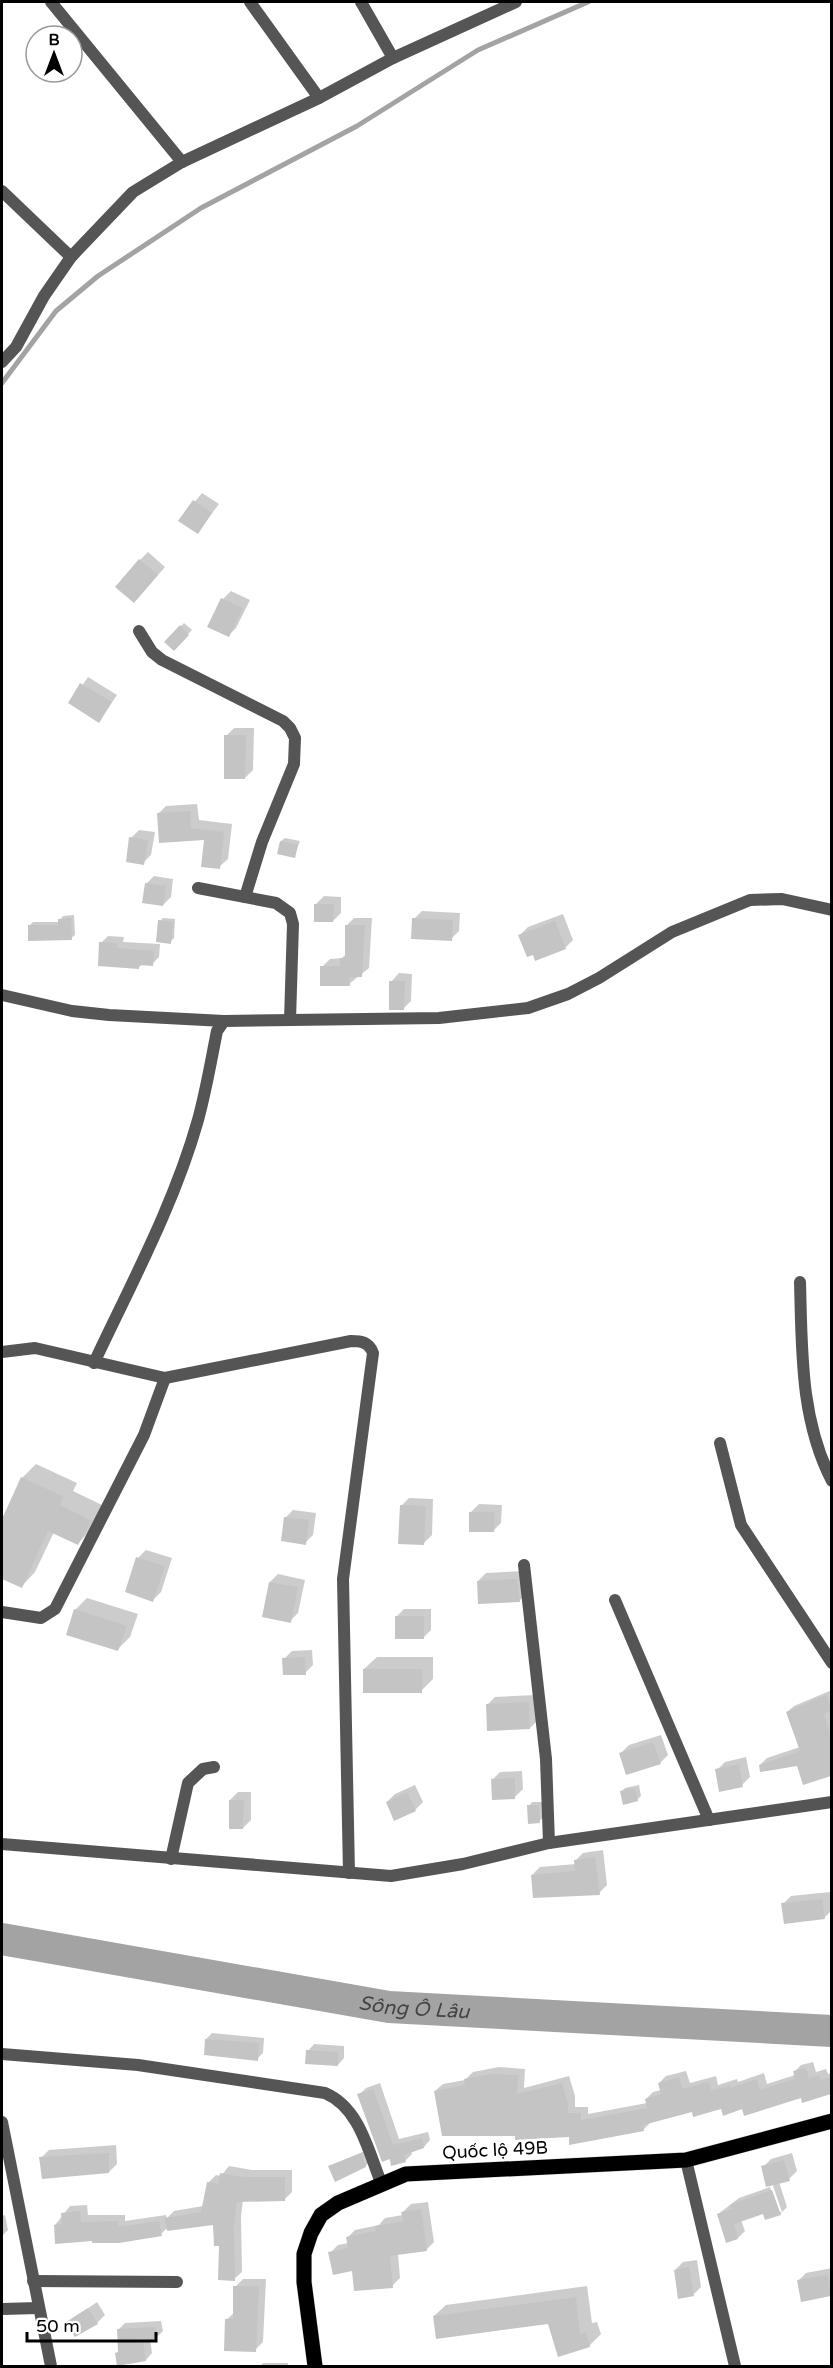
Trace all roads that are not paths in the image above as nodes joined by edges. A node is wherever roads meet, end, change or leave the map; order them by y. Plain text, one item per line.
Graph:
1 (51, 2) edge
2 (250, 2) edge
3 (361, 2) edge
4 (510, 3) edge
5 (393, 58) junction
6 (319, 98) junction
7 (182, 162) junction
8 (2, 191) edge
9 (71, 257) junction
10 (2, 362) edge
11 (139, 631) dead end
12 (198, 888) dead end
13 (245, 897) junction
14 (831, 910) edge
15 (2, 994) edge
16 (290, 1020) junction
17 (224, 1021) junction
18 (800, 1282) dead end
19 (2, 1352) edge
20 (94, 1363) junction
21 (165, 1378) junction
22 (720, 1443) dead end
23 (831, 1481) edge
24 (524, 1565) dead end
25 (615, 1600) dead end
26 (2, 1612) edge
27 (831, 1663) edge
28 (214, 1767) dead end
29 (831, 1802) edge
30 (709, 1820) junction
31 (549, 1843) junction
32 (2, 1844) edge
33 (171, 1858) junction
34 (349, 1874) junction
35 (2, 2054) edge
36 (831, 2121) edge
37 (2, 2122) edge
38 (686, 2160) junction
39 (382, 2184) junction
40 (33, 2281) junction
41 (177, 2282) dead end
42 (38, 2308) junction
43 (2, 2309) edge
44 (51, 2367) edge
45 (315, 2367) edge
46 (735, 2367) edge

1 - 7 street
2 - 6 street
3 - 5 street
4 - 5 street
5 - 6 street
6 - 7 street
7 - 9 street
8 - 9 street
9 - 10 street
11 - 13 street
12 - 13 street
13 - 16 street
14 - 16 street
15 - 17 street
16 - 17 street
17 - 20 street
18 - 23 street
19 - 20 street
20 - 21 street
21 - 26 street
21 - 34 street
22 - 27 street
24 - 31 street
25 - 30 street
28 - 33 street
29 - 30 street
30 - 31 street
31 - 34 street
32 - 33 street
33 - 34 street
35 - 39 street
36 - 38 main road, Quốc lộ 49B
37 - 40 street
38 - 39 main road, Quốc lộ 49B
38 - 46 street
39 - 45 main road, Quốc lộ 49B
40 - 41 street
40 - 42 street
42 - 43 street
42 - 44 street

